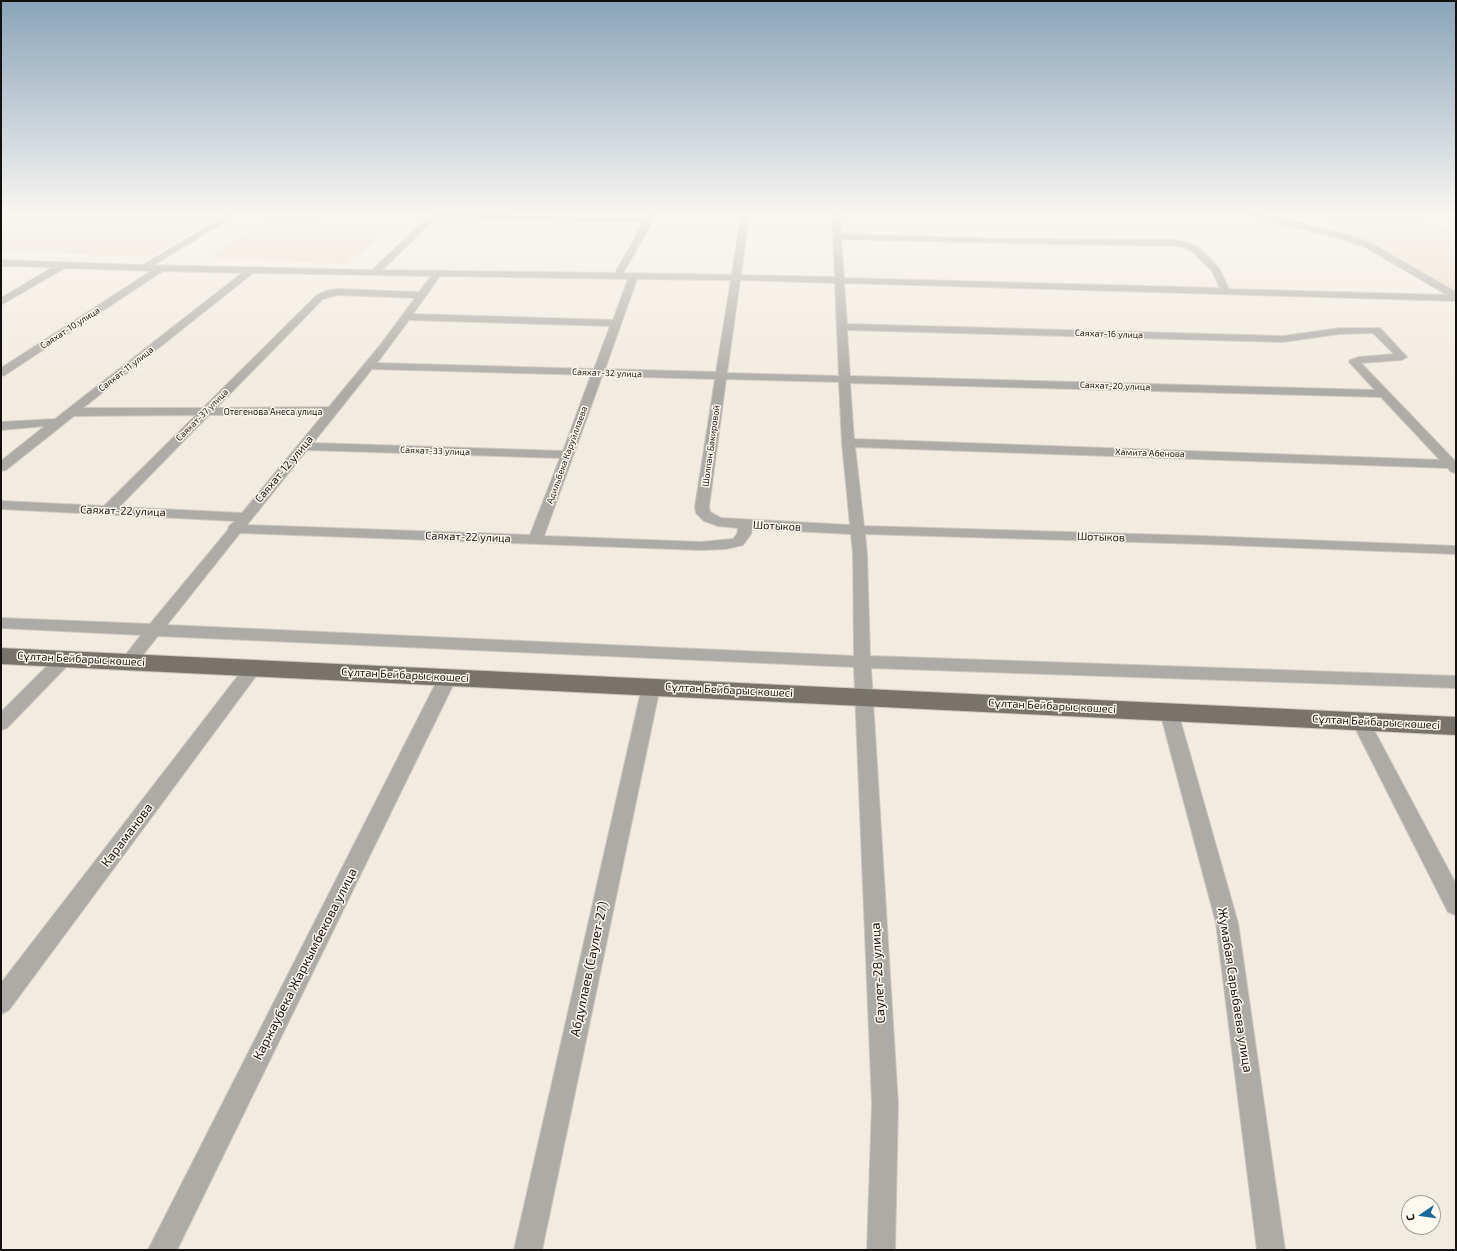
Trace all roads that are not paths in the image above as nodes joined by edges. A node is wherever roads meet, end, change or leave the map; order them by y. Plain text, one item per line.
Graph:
1 (51, 272) edge
2 (155, 272) edge
3 (248, 272) edge
4 (336, 272) edge
5 (619, 272) edge
6 (737, 272) edge
7 (839, 272) edge
8 (1217, 272) edge
9 (1414, 272) edge
10 (374, 273) joint
11 (437, 274) junction
12 (618, 275) junction
13 (634, 276) junction
14 (736, 278) junction
15 (840, 280) junction
16 (1226, 292) junction
17 (422, 295) junction
18 (1456, 297) edge
19 (1, 302) edge
20 (405, 317) junction
21 (616, 323) junction
22 (842, 327) junction
23 (368, 366) junction
24 (598, 372) junction
25 (1, 374) edge
26 (721, 377) junction
27 (846, 378) junction
28 (1385, 394) junction
29 (332, 411) junction
30 (71, 412) junction
31 (205, 412) junction
32 (59, 422) junction
33 (1, 426) edge
34 (848, 443) junction
35 (303, 446) junction
36 (568, 455) junction
37 (1, 467) edge
38 (1454, 467) edge
39 (1, 505) edge
40 (108, 510) junction
41 (244, 517) junction
42 (745, 524) junction
43 (234, 529) junction
44 (858, 530) junction
45 (536, 539) junction
46 (1456, 550) edge
47 (1, 623) edge
48 (153, 630) junction
49 (1, 656) edge
50 (64, 659) junction
51 (128, 662) junction
52 (862, 662) junction
53 (253, 668) junction
54 (448, 677) junction
55 (1456, 682) edge
56 (651, 687) junction
57 (863, 697) junction
58 (1169, 712) junction
59 (1361, 722) junction
60 (1, 723) edge
61 (1456, 726) edge
62 (1456, 905) edge
63 (1, 1002) edge
64 (162, 1250) edge
65 (528, 1250) edge
66 (881, 1250) edge
67 (1271, 1250) edge

1 - 19 street
2 - 25 street, Саяхат-10 улица
3 - 30 street, Саяхат-11 улица
4 - 10 street
5 - 12 street
6 - 14 street, Шолпан Бакировой
7 - 15 street, Саулет-28 улица
8 - 16 street
9 - 18 street
10 - 11 street
11 - 12 street
11 - 17 street, Саяхат-12 улица
12 - 13 street
13 - 14 street
13 - 21 street, Адильбека Каруйллаева
14 - 15 street
14 - 26 street, Шолпан Бакировой
15 - 16 street
15 - 22 street, Саулет-28 улица
16 - 18 street
17 - 20 street, Саяхат-12 улица
17 - 31 street, Саяхат-37 улица
20 - 21 street
20 - 23 street, Саяхат-12 улица
21 - 24 street, Адильбека Каруйллаева
22 - 27 street, Саулет-28 улица
22 - 28 street, Саяхат-16 улица
23 - 24 street, Саяхат-32 улица
23 - 29 street, Саяхат-12 улица
24 - 26 street, Саяхат-32 улица
24 - 36 street, Адильбека Каруйллаева
26 - 27 street, Саяхат-32 улица
26 - 42 street, Шолпан Бакировой
27 - 28 street, Саяхат-20 улица
27 - 34 street, Саулет-28 улица
28 - 38 street
29 - 31 street, Отегенова Анеса улица
29 - 35 street, Саяхат-12 улица
30 - 31 street, Отегенова Анеса улица
30 - 32 street, Саяхат-11 улица
31 - 40 street, Саяхат-37 улица
32 - 33 street
32 - 37 street, Саяхат-11 улица
34 - 38 street, Хамита Абенова
34 - 44 street, Саулет-28 улица
35 - 36 street, Саяхат-33 улица
35 - 41 street, Саяхат-12 улица
36 - 45 street, Адильбека Каруйллаева
39 - 40 street, Саяхат-22 улица
40 - 41 street, Саяхат-22 улица
41 - 43 street, Саяхат-12 улица
42 - 44 street, Шотыков
42 - 45 street, Саяхат-22 улица
43 - 45 street, Саяхат-22 улица
43 - 48 street, Саяхат-12 улица
44 - 46 street, Шотыков
44 - 52 street, Саулет-28 улица
47 - 48 street
48 - 51 street, Саяхат-12 улица
48 - 52 street
49 - 50 main road, Сұлтан Бейбарыс көшесі
50 - 51 main road, Сұлтан Бейбарыс көшесі
50 - 60 street
51 - 53 main road, Сұлтан Бейбарыс көшесі
52 - 55 street
52 - 57 street, Саулет-28 улица
53 - 54 main road, Сұлтан Бейбарыс көшесі
53 - 63 street, Караманова
54 - 56 main road, Сұлтан Бейбарыс көшесі
54 - 64 street, Каржаубека Жаркымбекова улица
56 - 57 main road, Сұлтан Бейбарыс көшесі
56 - 65 street, Абдуллаев (Саулет-27)
57 - 58 main road, Сұлтан Бейбарыс көшесі
57 - 66 street, Саулет-28 улица
58 - 59 main road, Сұлтан Бейбарыс көшесі
58 - 67 street, Жумабая Сарыбаева улица
59 - 61 main road, Сұлтан Бейбарыс көшесі
59 - 62 street

